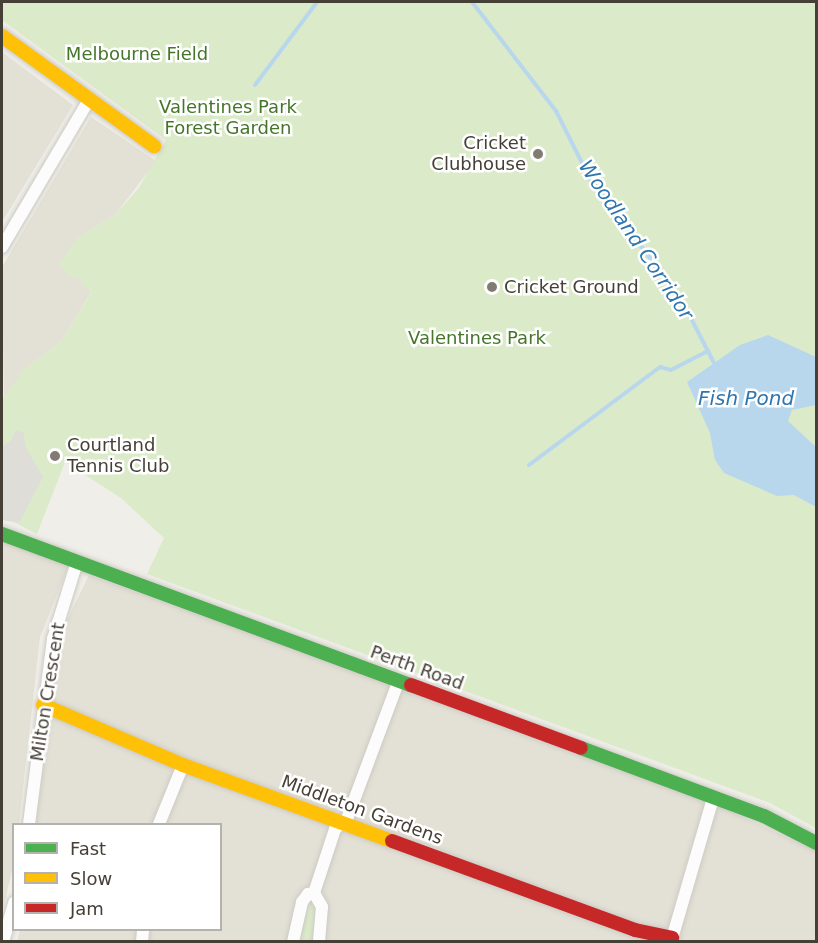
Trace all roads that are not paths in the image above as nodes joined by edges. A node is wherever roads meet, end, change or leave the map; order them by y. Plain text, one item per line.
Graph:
1 (2, 36) edge
2 (89, 100) junction
3 (154, 146) dead end
4 (5, 232) edge
5 (2, 247) edge
6 (2, 534) edge
7 (77, 562) junction
8 (399, 680) junction
9 (43, 705) junction
10 (183, 765) junction
11 (713, 798) junction
12 (29, 823) edge
13 (160, 823) edge
14 (342, 823) junction
15 (816, 843) edge
16 (314, 893) junction
17 (12, 910) edge
18 (672, 940) edge
19 (3, 942) edge
20 (293, 942) edge
21 (319, 942) edge

1 - 2 street
2 - 3 street
2 - 4 street
4 - 5 street
6 - 7 street, Perth Road
7 - 8 street, Perth Road
7 - 9 street, Milton Crescent
8 - 11 street, Perth Road
8 - 14 street
9 - 10 street, Middleton Gardens
9 - 12 street, Milton Crescent
10 - 13 street
10 - 14 street, Middleton Gardens
11 - 15 street, Perth Road
11 - 18 street
14 - 16 street
14 - 18 street, Middleton Gardens
16 - 20 street
16 - 21 street
17 - 19 street

